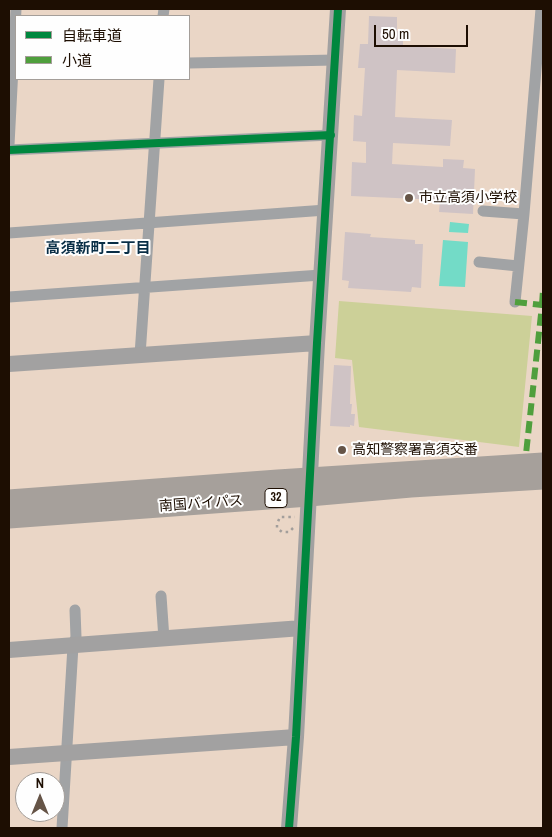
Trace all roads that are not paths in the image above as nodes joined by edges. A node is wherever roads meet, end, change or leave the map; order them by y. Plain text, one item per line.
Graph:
1 (338, 9) edge
2 (541, 9) edge
3 (15, 24) edge
4 (335, 60) junction
5 (190, 63) edge
6 (12, 67) edge
7 (159, 80) edge
8 (539, 89) edge
9 (331, 135) junction
10 (155, 144) junction
11 (9, 145) edge
12 (9, 150) edge
13 (326, 210) junction
14 (483, 211) dead end
15 (524, 214) junction
16 (149, 223) junction
17 (9, 233) edge
18 (480, 262) dead end
19 (518, 266) junction
20 (321, 275) junction
21 (145, 288) junction
22 (9, 297) edge
23 (515, 302) dead end
24 (317, 343) junction
25 (140, 355) junction
26 (9, 364) edge
27 (543, 463) edge
28 (543, 478) edge
29 (309, 487) junction
30 (9, 500) edge
31 (9, 518) edge
32 (161, 596) dead end
33 (75, 610) dead end
34 (302, 628) junction
35 (164, 639) junction
36 (73, 646) junction
37 (9, 650) edge
38 (296, 737) junction
39 (67, 753) junction
40 (9, 757) edge
41 (62, 828) edge
42 (289, 828) edge

1 - 4 street
2 - 8 street
3 - 6 street
4 - 5 street
4 - 9 street
6 - 11 street
7 - 10 street
8 - 15 street
9 - 10 street
9 - 13 street
10 - 12 street
10 - 16 street
13 - 16 street
13 - 20 street
14 - 15 street
15 - 19 street
16 - 17 street
16 - 21 street
18 - 19 street
19 - 23 street
20 - 21 street
20 - 24 street
21 - 22 street
21 - 25 street
24 - 25 street
24 - 29 street
25 - 26 street
27 - 29 highway, 南国バイパス / 32
28 - 29 highway, 南国バイパス / 32
29 - 30 highway, 南国バイパス / 32
29 - 31 highway, 南国バイパス / 32
29 - 34 street
32 - 35 street
33 - 36 street
34 - 35 street
34 - 38 street
35 - 36 street
36 - 37 street
36 - 39 street
38 - 39 street
38 - 42 street
39 - 40 street
39 - 41 street

